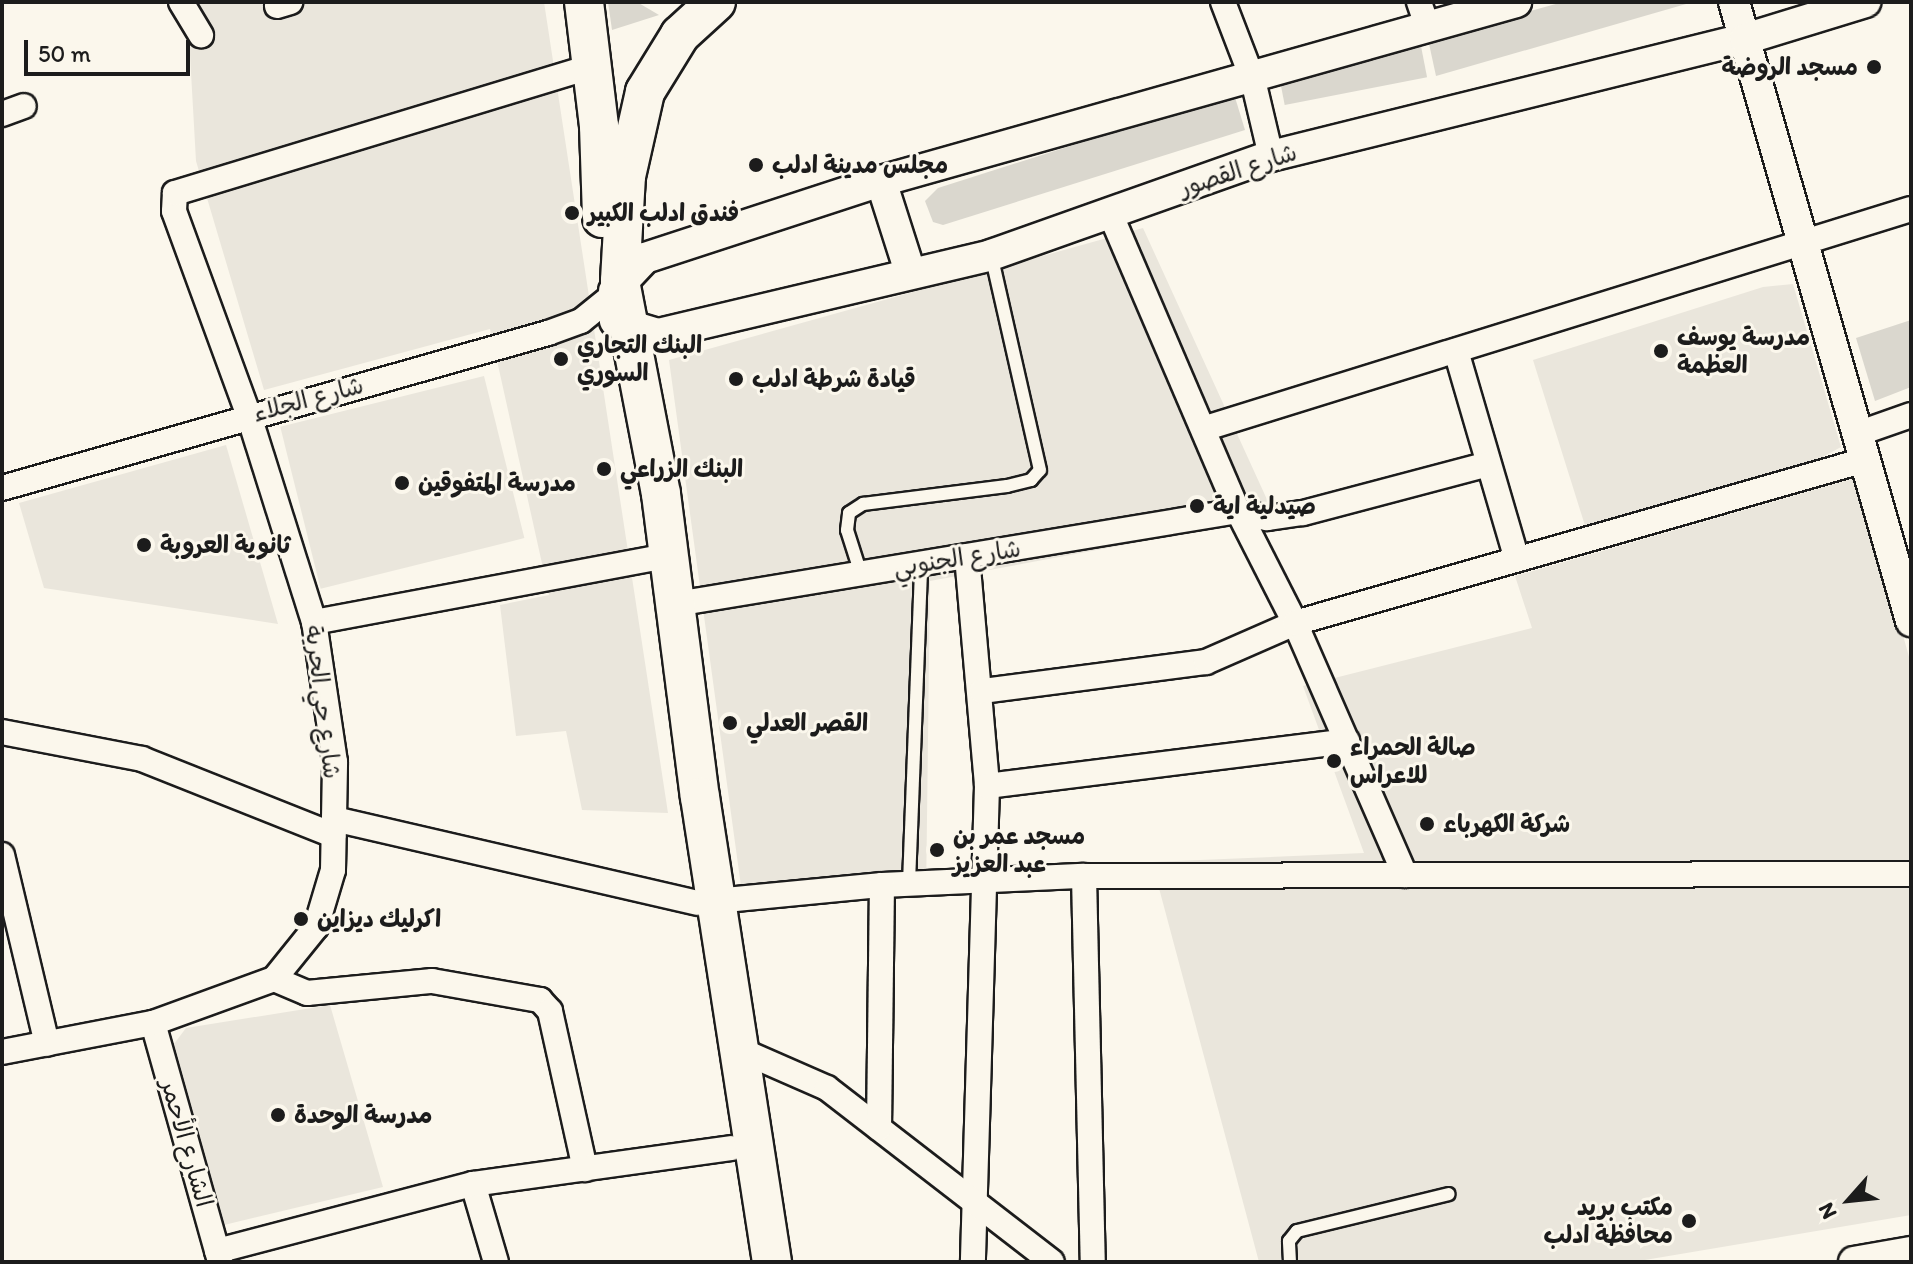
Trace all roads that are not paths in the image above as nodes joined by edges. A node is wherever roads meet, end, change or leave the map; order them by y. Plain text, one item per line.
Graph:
1 (181, 2) edge
2 (584, 2) edge
3 (716, 2) edge
4 (1223, 2) edge
5 (1516, 2) edge
6 (1734, 2) edge
7 (1865, 2) edge
8 (1423, 15) edge
9 (201, 35) dead end
10 (1745, 39) junction
11 (589, 67) junction
12 (1253, 80) junction
13 (1271, 156) junction
14 (881, 181) junction
15 (1911, 209) edge
16 (1110, 213) junction
17 (1800, 240) junction
18 (991, 255) junction
19 (910, 272) junction
20 (618, 307) junction
21 (1456, 351) junction
22 (1911, 415) edge
23 (249, 416) junction
24 (1206, 428) junction
25 (1861, 447) junction
26 (1488, 464) junction
27 (2, 488) edge
28 (1238, 511) junction
29 (967, 556) junction
30 (656, 558) junction
31 (1517, 559) junction
32 (921, 564) junction
33 (861, 574) junction
34 (676, 604) junction
35 (1911, 621) edge
36 (314, 622) junction
37 (1295, 623) junction
38 (982, 691) junction
39 (2, 732) edge
40 (1347, 741) junction
41 (987, 786) junction
42 (334, 827) junction
43 (2, 855) edge
44 (1911, 874) edge
45 (1405, 875) junction
46 (1084, 876) junction
47 (982, 880) junction
48 (909, 883) junction
49 (882, 885) junction
50 (706, 902) junction
51 (274, 979) junction
52 (153, 1023) junction
53 (47, 1044) junction
54 (738, 1049) junction
55 (2, 1052) edge
56 (879, 1128) junction
57 (732, 1148) junction
58 (585, 1169) junction
59 (473, 1184) junction
60 (1449, 1194) dead end
61 (977, 1203) junction
62 (1911, 1252) edge
63 (219, 1257) edge
64 (496, 1262) edge
65 (751, 1262) edge
66 (772, 1262) edge
67 (973, 1262) edge
68 (1052, 1262) edge
69 (1093, 1262) edge
70 (1290, 1262) edge
71 (1854, 1262) edge

1 - 9 street
2 - 11 main road
3 - 20 main road
4 - 12 street
5 - 8 street
6 - 10 street
7 - 10 street, شارع القصور
8 - 12 street
10 - 13 street, شارع القصور
10 - 17 street
11 - 20 main road
11 - 23 street, شارع حي الحرية
12 - 13 street
12 - 14 street
13 - 16 street, شارع القصور
14 - 19 street
14 - 20 street
15 - 17 street
16 - 18 street, شارع القصور
16 - 24 street
17 - 21 street
17 - 25 street
18 - 19 street, شارع القصور
18 - 33 lane
19 - 20 street, شارع القصور
20 - 23 street, شارع الجلاء
20 - 30 main road
20 - 34 main road
21 - 24 street
21 - 26 street
22 - 25 street
23 - 27 street, شارع الجلاء
23 - 36 street, شارع حي الحرية
24 - 28 street
25 - 31 street
25 - 35 street
26 - 28 street, شارع الجنوبي
26 - 31 street
28 - 29 street, شارع الجنوبي
28 - 37 street
29 - 32 street, شارع الجنوبي
29 - 38 street
30 - 36 street
30 - 50 main road
31 - 37 street
32 - 33 street, شارع الجنوبي
32 - 48 lane
33 - 34 street, شارع الجنوبي
34 - 50 main road
36 - 42 street, شارع حي الحرية
37 - 38 street
37 - 40 street
38 - 41 street
39 - 42 street
40 - 41 street
40 - 45 street
41 - 47 street
42 - 50 street
42 - 51 street, شارع حي الحرية
43 - 53 street
44 - 45 street
45 - 46 street
46 - 47 street
46 - 69 street
47 - 48 street
47 - 61 street
48 - 49 street
49 - 50 street
49 - 56 street
50 - 54 main road
50 - 57 main road
51 - 52 street
51 - 58 street
52 - 53 street
52 - 63 street, الشارع الأحمر
53 - 55 street
54 - 56 street
54 - 66 main road
56 - 61 street
57 - 58 street
57 - 65 main road
58 - 59 street
59 - 63 street
59 - 64 street
60 - 70 lane
61 - 67 street
61 - 68 street
62 - 71 street

